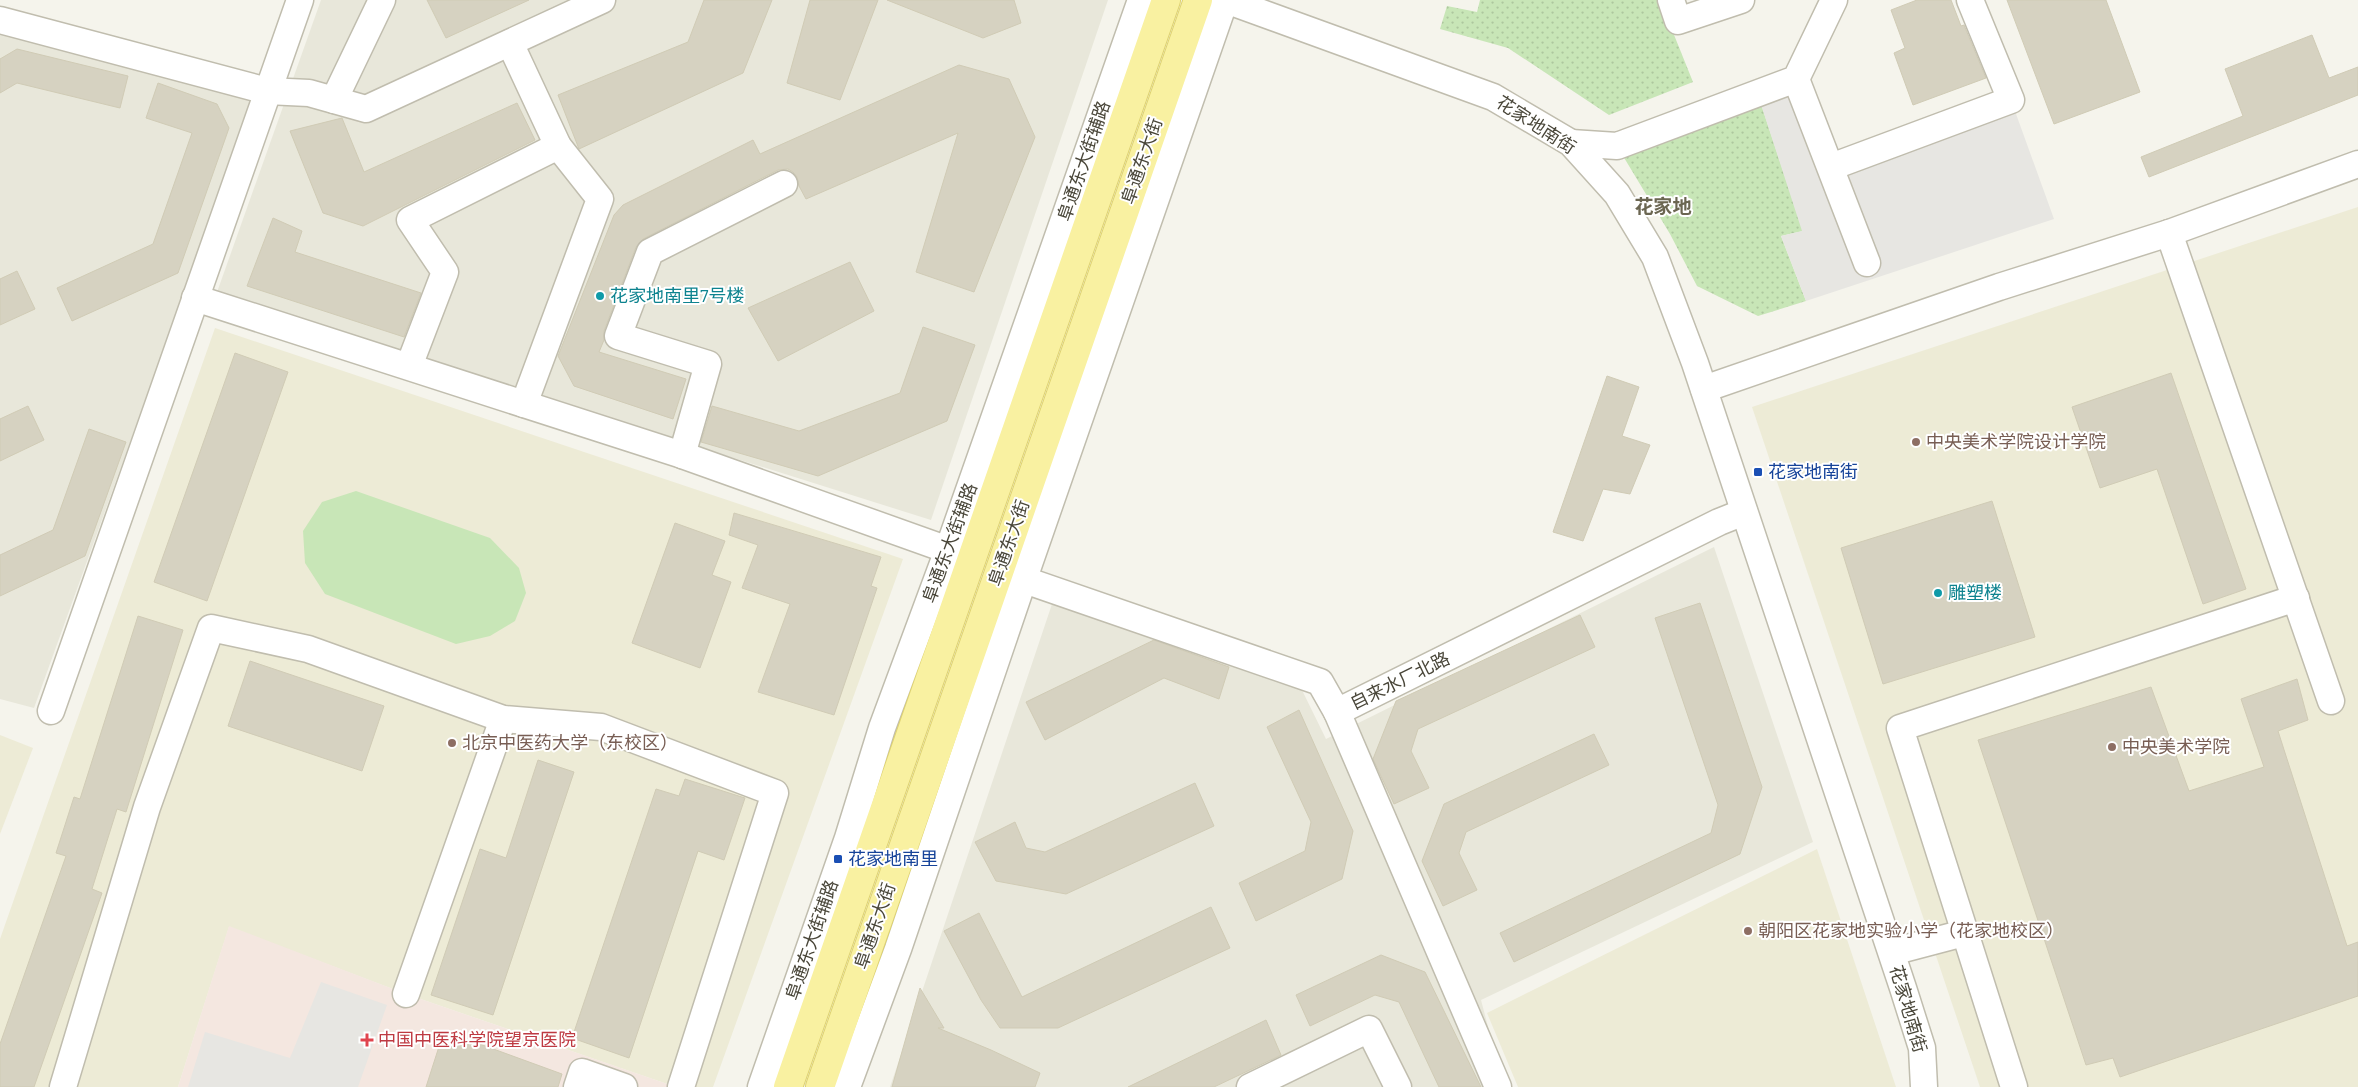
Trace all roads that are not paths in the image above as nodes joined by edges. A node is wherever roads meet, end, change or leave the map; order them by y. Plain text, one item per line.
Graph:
1 (300, 0) edge
2 (382, 0) edge
3 (602, 0) edge
4 (1141, 0) edge
5 (1166, 0) edge
6 (1198, 0) edge
7 (1226, 0) edge
8 (1670, 0) edge
9 (1741, 0) edge
10 (1834, 0) edge
11 (1970, 0) edge
12 (0, 20) edge
13 (510, 43) junction
14 (1796, 78) junction
15 (267, 92) junction
16 (334, 100) junction
17 (1571, 143) junction
18 (558, 146) junction
19 (2358, 164) edge
20 (1830, 168) junction
21 (784, 184) dead end
22 (2169, 233) junction
23 (1867, 263) dead end
24 (195, 298) junction
25 (409, 366) junction
26 (1704, 389) junction
27 (524, 404) junction
28 (682, 455) junction
29 (1744, 512) junction
30 (960, 555) junction
31 (1011, 576) junction
32 (2296, 598) junction
33 (2331, 701) dead end
34 (51, 711) dead end
35 (1337, 712) junction
36 (503, 719) junction
37 (1964, 933) junction
38 (1892, 952) junction
39 (406, 994) dead end
40 (1922, 1048) junction
41 (64, 1087) edge
42 (576, 1087) edge
43 (624, 1087) edge
44 (681, 1087) edge
45 (761, 1087) edge
46 (788, 1087) edge
47 (820, 1087) edge
48 (847, 1087) edge
49 (1250, 1087) edge
50 (1398, 1087) edge
51 (1498, 1087) edge
52 (1924, 1087) edge
53 (1940, 1087) edge
54 (2014, 1087) edge

1 - 15 street
2 - 16 street
3 - 13 street
4 - 30 street, 阜通东大街辅路
5 - 30 main road, 阜通东大街
6 - 31 main road, 阜通东大街
7 - 17 street, 花家地南街
7 - 31 street
8 - 9 street
10 - 14 street
11 - 20 street
12 - 15 street
13 - 16 street
13 - 18 street
14 - 17 street
14 - 20 street
15 - 16 street
15 - 24 street
17 - 26 street, 花家地南街
18 - 25 street
18 - 27 street
19 - 22 street
20 - 23 street
21 - 28 street
22 - 26 street
22 - 32 street
24 - 25 street
24 - 34 street
25 - 27 street
26 - 29 street, 花家地南街
27 - 28 street
28 - 30 street
29 - 35 street, 自来水厂北路
29 - 38 street, 花家地南街
30 - 45 street, 阜通东大街辅路
30 - 46 main road, 阜通东大街
31 - 35 street, 自来水厂北路
31 - 47 main road, 阜通东大街
31 - 48 street
32 - 33 street
32 - 37 street
35 - 51 street
36 - 39 street
36 - 41 street
36 - 44 street
37 - 38 street
37 - 54 street
38 - 40 street, 花家地南街
40 - 52 street, 花家地南街
40 - 53 street
42 - 43 street
49 - 50 street

